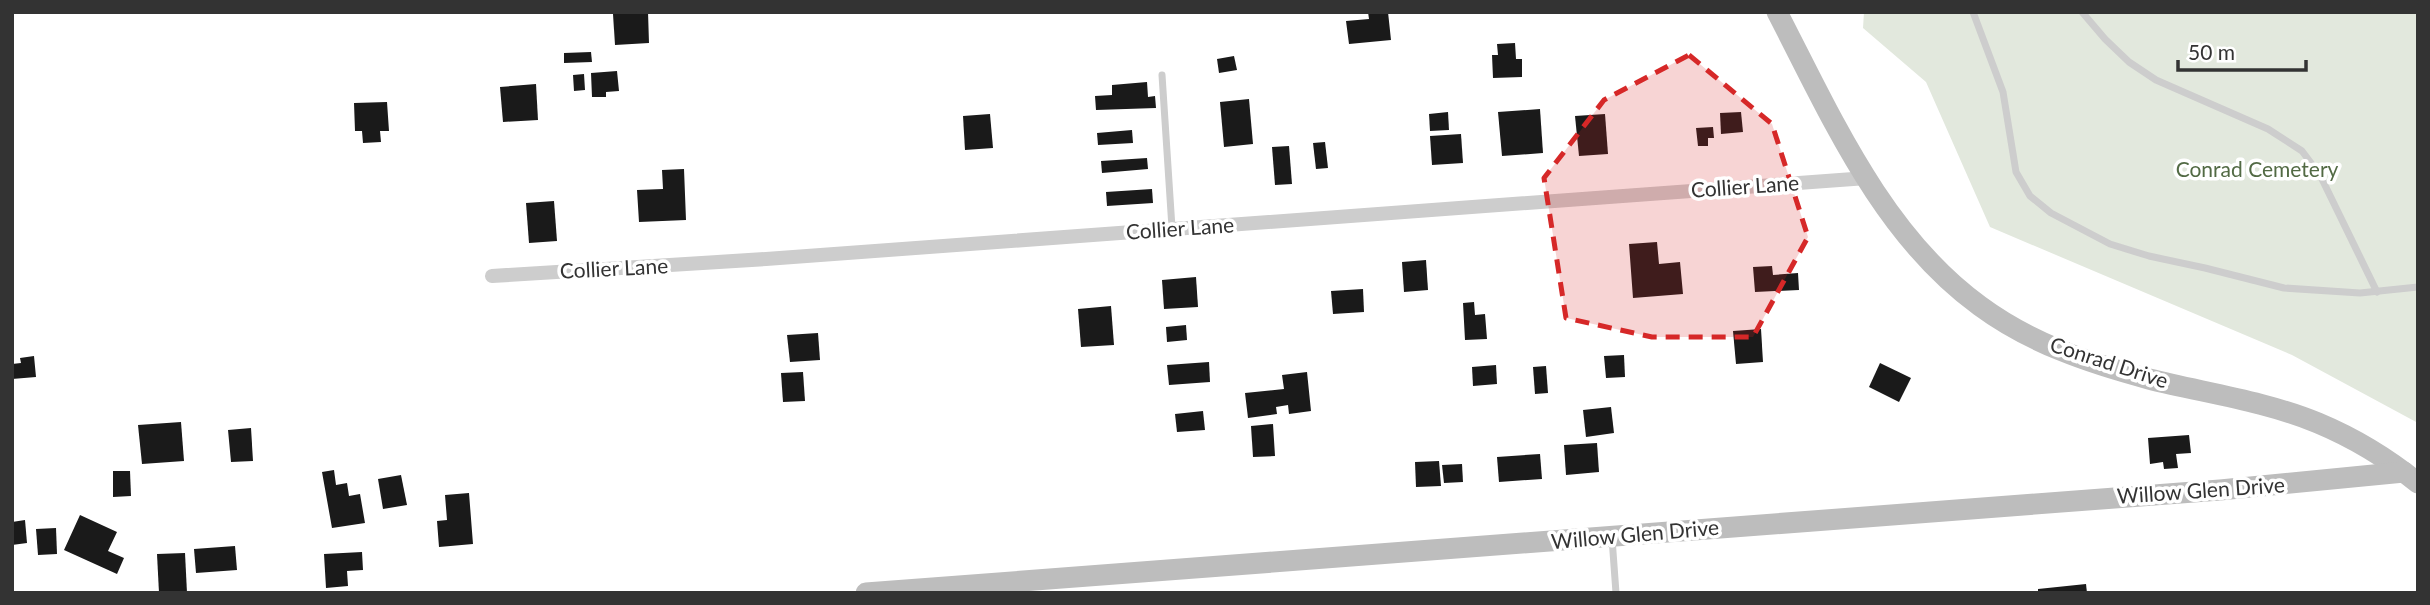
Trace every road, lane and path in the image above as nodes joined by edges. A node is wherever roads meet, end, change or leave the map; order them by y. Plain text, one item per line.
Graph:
1 (1777, 12) edge
2 (1973, 12) edge
3 (2082, 12) edge
4 (1162, 75) dead end
5 (1867, 178) junction
6 (1172, 229) junction
7 (492, 276) dead end
8 (2418, 288) edge
9 (2377, 292) junction
10 (2411, 477) edge
11 (1612, 537) junction
12 (866, 593) edge
13 (1616, 593) edge

1 - 5 main road, Conrad Drive
2 - 9 lane
3 - 9 lane
4 - 6 lane
5 - 6 street, Collier Lane
5 - 10 main road, Conrad Drive
6 - 7 street, Collier Lane
8 - 9 lane
10 - 11 main road, Willow Glen Drive
11 - 12 main road, Willow Glen Drive
11 - 13 lane

